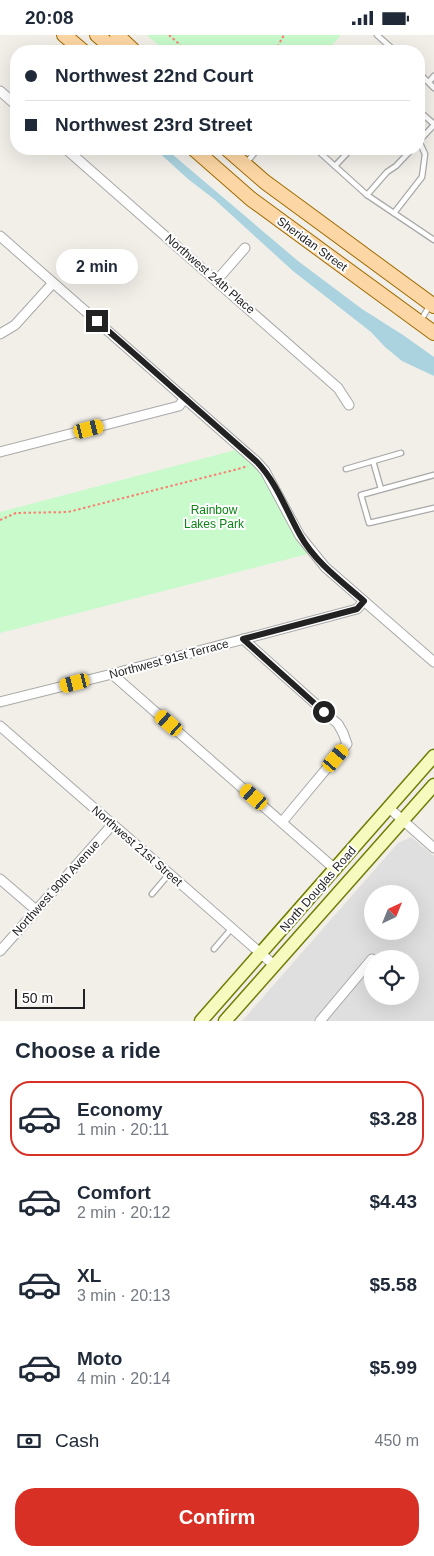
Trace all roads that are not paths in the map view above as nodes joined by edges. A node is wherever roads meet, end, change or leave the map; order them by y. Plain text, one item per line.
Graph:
1 (64, 35) edge
2 (98, 35) edge
3 (117, 35) edge
4 (377, 35) edge
5 (76, 45) edge
6 (109, 45) edge
7 (128, 45) edge
8 (388, 45) edge
9 (434, 77) edge
10 (425, 80) edge
11 (428, 83) junction
12 (434, 87) edge
13 (0, 91) edge
14 (10, 100) edge
15 (434, 124) edge
16 (425, 134) edge
17 (73, 155) edge
18 (201, 155) edge
19 (234, 155) edge
20 (252, 155) edge
21 (323, 155) edge
22 (346, 155) edge
23 (406, 155) edge
24 (425, 155) edge
25 (244, 164) junction
26 (336, 166) junction
27 (367, 195) junction
28 (394, 213) junction
29 (0, 236) edge
30 (434, 240) edge
31 (245, 248) dead end
32 (217, 280) junction
33 (53, 283) junction
34 (433, 303) edge
35 (419, 322) junction
36 (433, 331) edge
37 (0, 334) edge
38 (185, 398) junction
39 (349, 405) dead end
40 (0, 452) edge
41 (401, 453) dead end
42 (373, 461) junction
43 (346, 469) dead end
44 (434, 475) edge
45 (381, 489) junction
46 (434, 508) edge
47 (364, 601) junction
48 (243, 639) junction
49 (434, 662) edge
50 (112, 674) junction
51 (0, 702) edge
52 (0, 726) edge
53 (434, 755) edge
54 (434, 785) edge
55 (389, 808) junction
56 (282, 821) junction
57 (403, 821) junction
58 (112, 825) junction
59 (434, 847) edge
60 (335, 869) junction
61 (169, 874) junction
62 (0, 879) edge
63 (152, 894) dead end
64 (36, 910) junction
65 (232, 929) junction
66 (214, 949) dead end
67 (0, 951) edge
68 (261, 953) junction
69 (274, 965) junction
70 (364, 970) edge
71 (202, 1021) edge
72 (225, 1021) edge
73 (320, 1021) edge

1 - 5 main road
2 - 6 main road
3 - 7 main road
4 - 8 lane
9 - 11 lane
10 - 11 lane
11 - 12 lane
13 - 14 street
15 - 16 lane
17 - 32 street, Northwest 24th Place
18 - 35 main road, Sheridan Street
19 - 25 main road, Sheridan Street
20 - 25 lane
21 - 26 lane
22 - 26 lane
23 - 27 lane
24 - 28 lane
25 - 34 main road, Sheridan Street
26 - 27 lane
27 - 28 lane
28 - 30 lane
29 - 33 street
31 - 32 street
32 - 39 street, Northwest 24th Place
33 - 37 street
33 - 38 street
34 - 35 lane
35 - 36 main road, Sheridan Street
38 - 40 street
38 - 47 street
41 - 42 lane
42 - 43 lane
42 - 45 lane
44 - 45 lane
45 - 46 lane
47 - 48 street, Northwest 91st Terrace
47 - 49 street
48 - 50 street, Northwest 91st Terrace
48 - 56 street
50 - 51 street, Northwest 91st Terrace
50 - 56 street
52 - 58 street, Northwest 21st Street
53 - 55 main road, North Douglas Road
54 - 57 main road, North Douglas Road
55 - 57 street
55 - 60 main road, North Douglas Road
56 - 60 street
57 - 59 street
57 - 69 main road, North Douglas Road
58 - 61 street, Northwest 21st Street
58 - 64 street, Northwest 90th Avenue
60 - 68 main road, North Douglas Road
61 - 63 lane
61 - 65 street, Northwest 21st Street
62 - 64 street
64 - 67 street, Northwest 90th Avenue
65 - 66 lane
65 - 68 street, Northwest 21st Street
68 - 69 street, Northwest 21st Street
68 - 71 main road, North Douglas Road
69 - 72 main road, North Douglas Road
70 - 73 street

